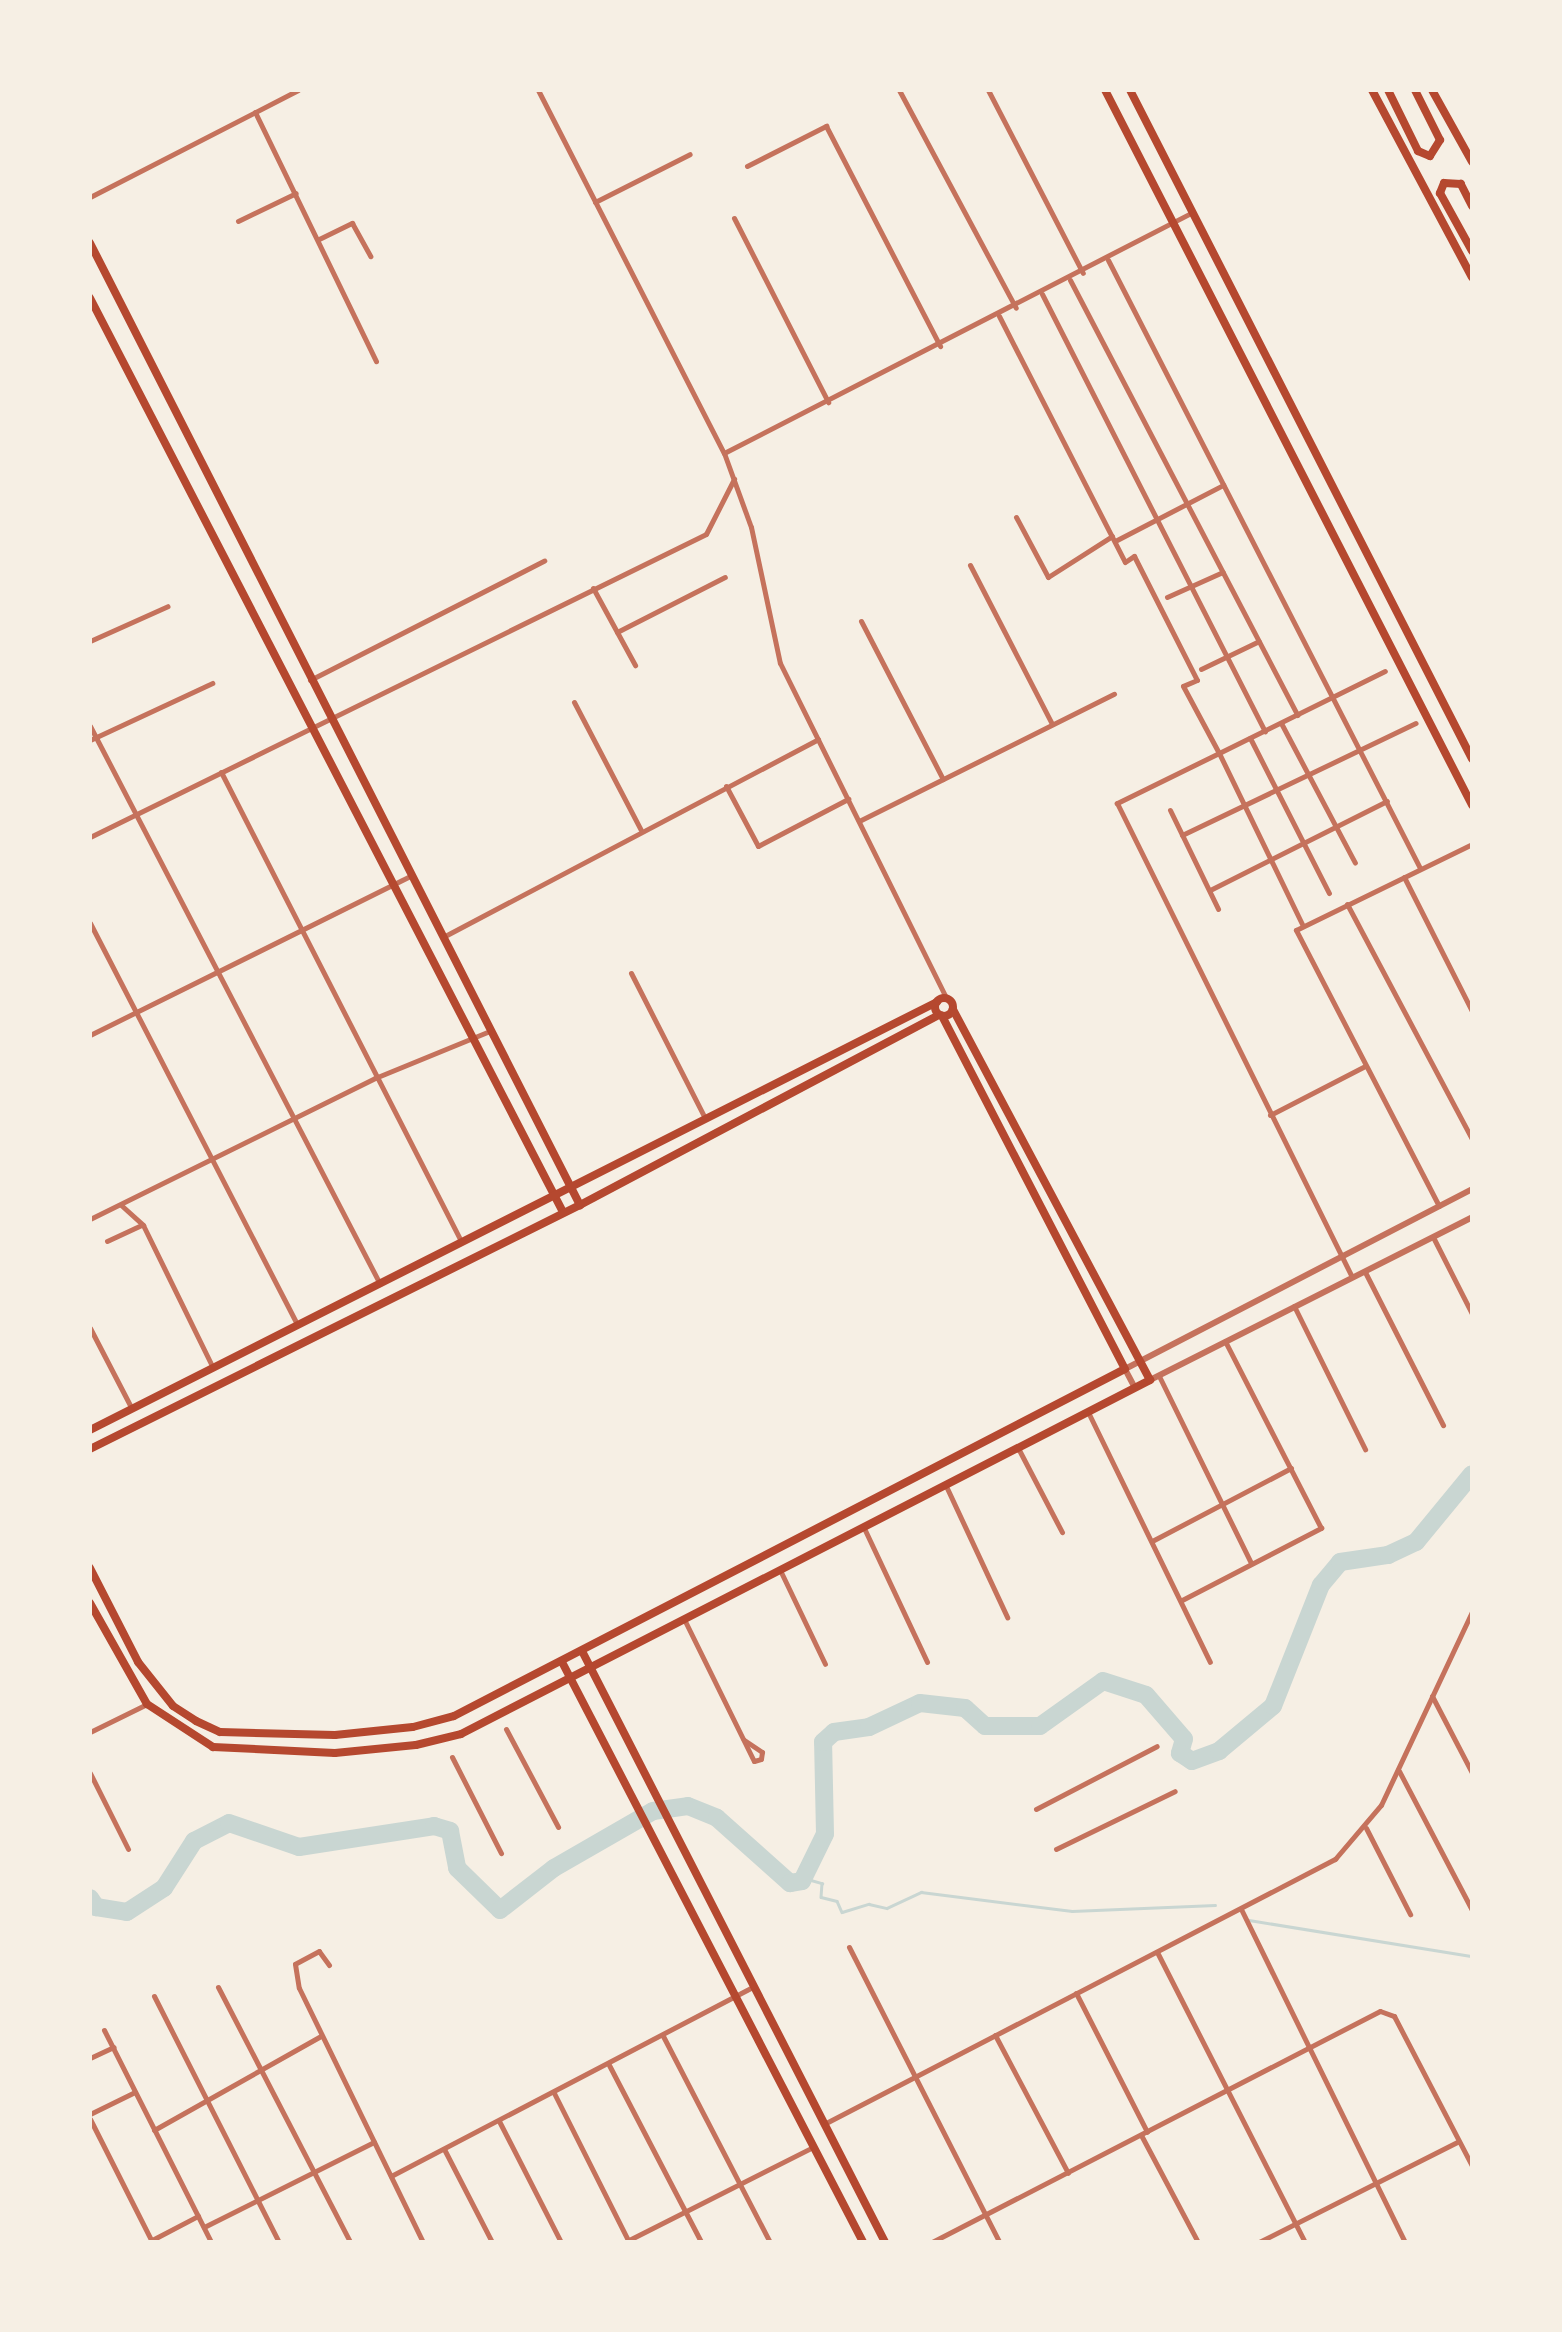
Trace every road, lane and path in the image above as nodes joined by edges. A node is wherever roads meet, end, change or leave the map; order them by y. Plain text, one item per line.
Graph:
1 (298, 90) edge
2 (538, 90) edge
3 (899, 90) edge
4 (988, 90) edge
5 (1104, 90) edge
6 (1130, 90) edge
7 (1372, 90) edge
8 (1388, 90) edge
9 (1414, 90) edge
10 (1432, 90) edge
11 (256, 112) junction
12 (690, 154) dead end
13 (1472, 162) edge
14 (747, 166) dead end
15 (296, 194) junction
16 (90, 197) edge
17 (594, 203) junction
18 (1472, 206) edge
19 (1192, 212) junction
20 (734, 218) dead end
21 (238, 221) dead end
22 (1174, 223) junction
23 (319, 240) junction
24 (90, 243) edge
25 (1472, 251) edge
26 (370, 256) dead end
27 (1108, 260) junction
28 (1082, 273) junction
29 (1472, 276) edge
30 (1070, 280) junction
31 (1042, 294) junction
32 (90, 298) edge
33 (1016, 308) junction
34 (999, 316) junction
35 (940, 346) junction
36 (376, 361) dead end
37 (828, 402) junction
38 (724, 453) junction
39 (734, 479) junction
40 (1224, 484) junction
41 (1187, 504) junction
42 (1016, 517) dead end
43 (1153, 519) junction
44 (1113, 538) junction
45 (544, 561) dead end
46 (970, 564) dead end
47 (1223, 572) junction
48 (726, 577) dead end
49 (594, 588) junction
50 (1189, 588) junction
51 (1167, 597) dead end
52 (168, 606) dead end
53 (861, 621) dead end
54 (617, 632) junction
55 (90, 641) edge
56 (1259, 641) junction
57 (1225, 657) junction
58 (635, 665) dead end
59 (1202, 669) dead end
60 (1384, 671) dead end
61 (309, 681) junction
62 (212, 683) dead end
63 (1114, 694) dead end
64 (1333, 698) junction
65 (575, 704) dead end
66 (1297, 715) junction
67 (331, 718) junction
68 (1281, 723) junction
69 (1416, 723) dead end
70 (312, 724) junction
71 (1052, 724) junction
72 (90, 726) edge
73 (1265, 731) junction
74 (1250, 738) junction
75 (93, 739) edge
76 (818, 739) junction
77 (1362, 751) junction
78 (1219, 753) junction
79 (1472, 759) edge
80 (221, 772) junction
81 (1308, 776) junction
82 (944, 778) junction
83 (726, 786) junction
84 (1277, 790) junction
85 (848, 799) junction
86 (1386, 801) junction
87 (1472, 805) edge
88 (1244, 806) junction
89 (1170, 810) dead end
90 (135, 815) junction
91 (859, 821) junction
92 (1335, 827) junction
93 (640, 830) junction
94 (1182, 834) junction
95 (90, 837) edge
96 (1304, 842) junction
97 (1472, 844) edge
98 (1269, 860) junction
99 (1355, 863) dead end
100 (1420, 868) junction
101 (411, 876) junction
102 (1404, 877) junction
103 (393, 885) junction
104 (1210, 890) junction
105 (1329, 893) dead end
106 (1347, 904) junction
107 (1218, 909) dead end
108 (90, 923) edge
109 (1302, 924) junction
110 (298, 928) junction
111 (443, 937) junction
112 (218, 974) junction
113 (631, 974) dead end
114 (941, 1000) junction
115 (953, 1009) junction
116 (1472, 1011) edge
117 (134, 1013) junction
118 (940, 1016) junction
119 (492, 1030) junction
120 (90, 1035) edge
121 (470, 1037) junction
122 (1365, 1066) junction
123 (375, 1078) junction
124 (1270, 1115) junction
125 (294, 1119) junction
126 (706, 1119) junction
127 (1472, 1139) edge
128 (211, 1158) junction
129 (570, 1189) junction
130 (1472, 1189) edge
131 (556, 1195) junction
132 (122, 1205) junction
133 (580, 1205) junction
134 (1439, 1206) junction
135 (563, 1212) junction
136 (1472, 1216) edge
137 (90, 1219) edge
138 (142, 1224) junction
139 (1432, 1236) junction
140 (108, 1241) dead end
141 (461, 1242) junction
142 (1343, 1258) junction
143 (1365, 1271) junction
144 (1352, 1277) junction
145 (380, 1284) junction
146 (1294, 1306) junction
147 (324, 1311) junction
148 (1472, 1314) edge
149 (297, 1324) junction
150 (332, 1327) junction
151 (90, 1328) edge
152 (1225, 1341) junction
153 (1141, 1362) junction
154 (212, 1366) junction
155 (1125, 1369) junction
156 (1154, 1378) junction
157 (1135, 1388) junction
158 (132, 1407) junction
159 (1088, 1412) junction
160 (1443, 1425) dead end
161 (90, 1430) edge
162 (1018, 1448) junction
163 (90, 1449) edge
164 (1365, 1449) dead end
165 (1291, 1468) junction
166 (946, 1486) junction
167 (1224, 1503) junction
168 (864, 1528) junction
169 (1062, 1532) dead end
170 (1152, 1541) junction
171 (1250, 1563) junction
172 (90, 1568) edge
173 (780, 1570) junction
174 (1182, 1600) junction
175 (90, 1603) edge
176 (1471, 1616) edge
177 (1007, 1617) dead end
178 (684, 1620) junction
179 (582, 1652) junction
180 (562, 1662) junction
181 (927, 1662) dead end
182 (1210, 1662) dead end
183 (825, 1664) dead end
184 (588, 1668) junction
185 (570, 1678) junction
186 (1430, 1694) junction
187 (147, 1704) junction
188 (506, 1730) dead end
189 (90, 1732) edge
190 (744, 1740) dead end
191 (1157, 1746) dead end
192 (452, 1756) dead end
193 (1398, 1770) junction
194 (90, 1773) edge
195 (1472, 1773) edge
196 (1175, 1790) dead end
197 (1036, 1809) dead end
198 (1365, 1827) junction
199 (558, 1828) dead end
200 (1056, 1848) dead end
201 (128, 1849) dead end
202 (501, 1853) dead end
203 (1241, 1909) junction
204 (1472, 1910) edge
205 (1410, 1914) dead end
206 (849, 1947) dead end
207 (1157, 1952) junction
208 (329, 1965) dead end
209 (218, 1987) dead end
210 (753, 1987) junction
211 (1076, 1994) junction
212 (154, 1996) dead end
213 (734, 1999) junction
214 (104, 2030) dead end
215 (995, 2035) junction
216 (322, 2036) junction
217 (663, 2036) junction
218 (114, 2047) junction
219 (1310, 2050) junction
220 (90, 2058) edge
221 (610, 2065) junction
222 (261, 2070) junction
223 (916, 2076) junction
224 (1230, 2091) junction
225 (135, 2092) junction
226 (554, 2093) junction
227 (206, 2100) junction
228 (90, 2116) edge
229 (499, 2121) junction
230 (824, 2124) junction
231 (154, 2130) junction
232 (1144, 2133) junction
233 (1458, 2141) junction
234 (374, 2142) junction
235 (813, 2147) junction
236 (444, 2149) junction
237 (1470, 2156) edge
238 (1472, 2166) edge
239 (314, 2172) junction
240 (1068, 2173) junction
241 (391, 2176) junction
242 (1376, 2182) junction
243 (740, 2184) junction
244 (259, 2200) junction
245 (685, 2211) junction
246 (198, 2216) junction
247 (986, 2216) junction
248 (1296, 2223) junction
249 (204, 2227) junction
250 (626, 2241) edge
251 (150, 2242) edge
252 (212, 2242) edge
253 (279, 2242) edge
254 (350, 2242) edge
255 (423, 2242) edge
256 (492, 2242) edge
257 (561, 2242) edge
258 (701, 2242) edge
259 (770, 2242) edge
260 (862, 2242) edge
261 (885, 2242) edge
262 (932, 2242) edge
263 (999, 2242) edge
264 (1198, 2242) edge
265 (1259, 2242) edge
266 (1305, 2242) edge
267 (1406, 2242) edge

1 - 11 street
2 - 17 street
3 - 33 street
4 - 28 street
5 - 22 main road
6 - 19 main road
7 - 29 main road
8 - 9 main road
10 - 13 main road
11 - 15 street
11 - 16 street
12 - 17 street
14 - 35 street
15 - 21 street
15 - 23 street
17 - 38 street
18 - 25 main road
19 - 22 street
19 - 79 main road
20 - 37 street
22 - 27 street
22 - 87 main road
23 - 26 street
23 - 36 street
24 - 61 main road
27 - 28 street
27 - 40 street
28 - 30 street
30 - 31 street
30 - 41 street
31 - 33 street
31 - 43 street
32 - 70 main road
33 - 34 street
34 - 35 street
34 - 44 street
35 - 37 street
37 - 38 street
38 - 39 street
39 - 49 street
39 - 76 street
40 - 41 street
40 - 64 street
41 - 43 street
41 - 47 street
42 - 44 street
43 - 44 street
43 - 50 street
44 - 78 street
45 - 61 street
46 - 71 street
47 - 50 street
47 - 56 street
48 - 54 street
49 - 54 street
49 - 67 street
50 - 51 street
50 - 57 street
52 - 55 street
53 - 82 street
54 - 58 street
56 - 57 street
56 - 66 street
57 - 59 street
57 - 73 street
60 - 64 street
61 - 67 main road
62 - 75 street
63 - 71 street
64 - 66 street
64 - 77 street
65 - 93 street
66 - 68 street
67 - 70 street
67 - 101 main road
68 - 73 street
68 - 81 street
69 - 77 street
70 - 80 street
70 - 103 main road
71 - 82 street
72 - 75 street
73 - 74 street
74 - 78 street
74 - 84 street
75 - 90 street
76 - 83 street
76 - 85 street
77 - 81 street
77 - 86 street
78 - 88 street
78 - 124 street
80 - 90 street
80 - 110 street
81 - 84 street
81 - 92 street
82 - 91 street
83 - 85 street
83 - 93 street
84 - 88 street
84 - 96 street
85 - 91 street
86 - 92 street
86 - 100 street
88 - 94 street
88 - 98 street
89 - 94 street
90 - 95 street
90 - 112 street
91 - 114 street
92 - 96 street
92 - 99 street
93 - 111 street
94 - 104 street
96 - 98 street
96 - 105 street
97 - 100 street
98 - 104 street
98 - 109 street
100 - 102 street
101 - 103 street
101 - 111 main road
102 - 106 street
102 - 116 street
103 - 110 street
103 - 121 main road
104 - 107 street
106 - 109 street
106 - 127 street
108 - 117 street
109 - 122 street
110 - 112 street
110 - 123 street
111 - 119 main road
112 - 117 street
112 - 125 street
113 - 126 street
114 - 115 main road
114 - 118 main road
114 - 126 main road
115 - 118 main road
115 - 153 main road
117 - 120 street
117 - 128 street
118 - 133 main road
118 - 155 main road
119 - 121 street
119 - 129 main road
121 - 123 street
121 - 131 main road
122 - 124 street
122 - 134 street
123 - 125 street
123 - 141 street
124 - 142 street
125 - 128 street
125 - 145 street
126 - 129 main road
128 - 132 street
128 - 149 street
129 - 131 main road
129 - 133 main road
130 - 134 street
131 - 135 main road
131 - 141 main road
132 - 137 street
132 - 138 street
133 - 135 main road
134 - 142 street
135 - 150 main road
136 - 139 street
138 - 140 street
138 - 154 street
139 - 143 street
139 - 148 street
141 - 145 main road
142 - 144 street
142 - 153 street
143 - 144 street
143 - 160 street
144 - 146 street
145 - 147 main road
146 - 152 street
146 - 164 street
147 - 149 main road
147 - 150 main road
149 - 154 main road
150 - 163 main road
151 - 158 street
152 - 156 street
152 - 165 street
153 - 155 street
153 - 156 main road
154 - 158 main road
155 - 157 street
155 - 179 main road
156 - 157 main road
156 - 167 street
157 - 159 main road
158 - 161 main road
159 - 162 main road
159 - 170 street
162 - 166 main road
162 - 169 street
165 - 167 street
165 - 171 street
166 - 168 main road
166 - 177 street
167 - 170 street
167 - 171 street
168 - 173 main road
168 - 181 street
170 - 174 street
171 - 174 street
172 - 180 main road
173 - 178 main road
173 - 183 street
174 - 182 street
175 - 187 main road
176 - 186 street
178 - 184 main road
178 - 190 street
179 - 180 main road
179 - 184 main road
180 - 185 main road
184 - 185 main road
184 - 210 main road
185 - 187 main road
185 - 213 main road
186 - 193 street
186 - 195 street
187 - 189 street
188 - 199 street
191 - 197 street
192 - 202 street
193 - 198 street
193 - 204 street
194 - 201 street
196 - 200 street
198 - 203 street
198 - 205 street
203 - 207 street
203 - 219 street
206 - 223 street
207 - 211 street
207 - 224 street
208 - 216 street
209 - 222 street
210 - 213 street
210 - 230 main road
211 - 215 street
211 - 232 street
212 - 227 street
213 - 217 street
213 - 235 main road
214 - 218 street
215 - 223 street
215 - 240 street
216 - 222 street
216 - 234 street
217 - 221 street
217 - 243 street
218 - 220 street
218 - 225 street
219 - 224 street
219 - 233 street
219 - 242 street
221 - 226 street
221 - 245 street
222 - 227 street
222 - 239 street
223 - 230 street
223 - 247 street
224 - 232 street
224 - 248 street
225 - 228 street
225 - 231 street
226 - 229 street
226 - 250 street
227 - 231 street
227 - 244 street
228 - 251 street
229 - 236 street
229 - 257 street
230 - 261 main road
231 - 246 street
232 - 240 street
232 - 264 street
233 - 237 street
233 - 242 street
234 - 239 street
234 - 241 street
235 - 243 street
235 - 260 main road
236 - 241 street
236 - 256 street
237 - 238 street
239 - 244 street
239 - 254 street
240 - 247 street
241 - 255 street
242 - 248 street
242 - 267 street
243 - 245 street
243 - 259 street
244 - 249 street
244 - 253 street
245 - 250 street
245 - 258 street
246 - 249 street
246 - 251 street
247 - 262 street
247 - 263 street
248 - 265 street
248 - 266 street
249 - 252 street

